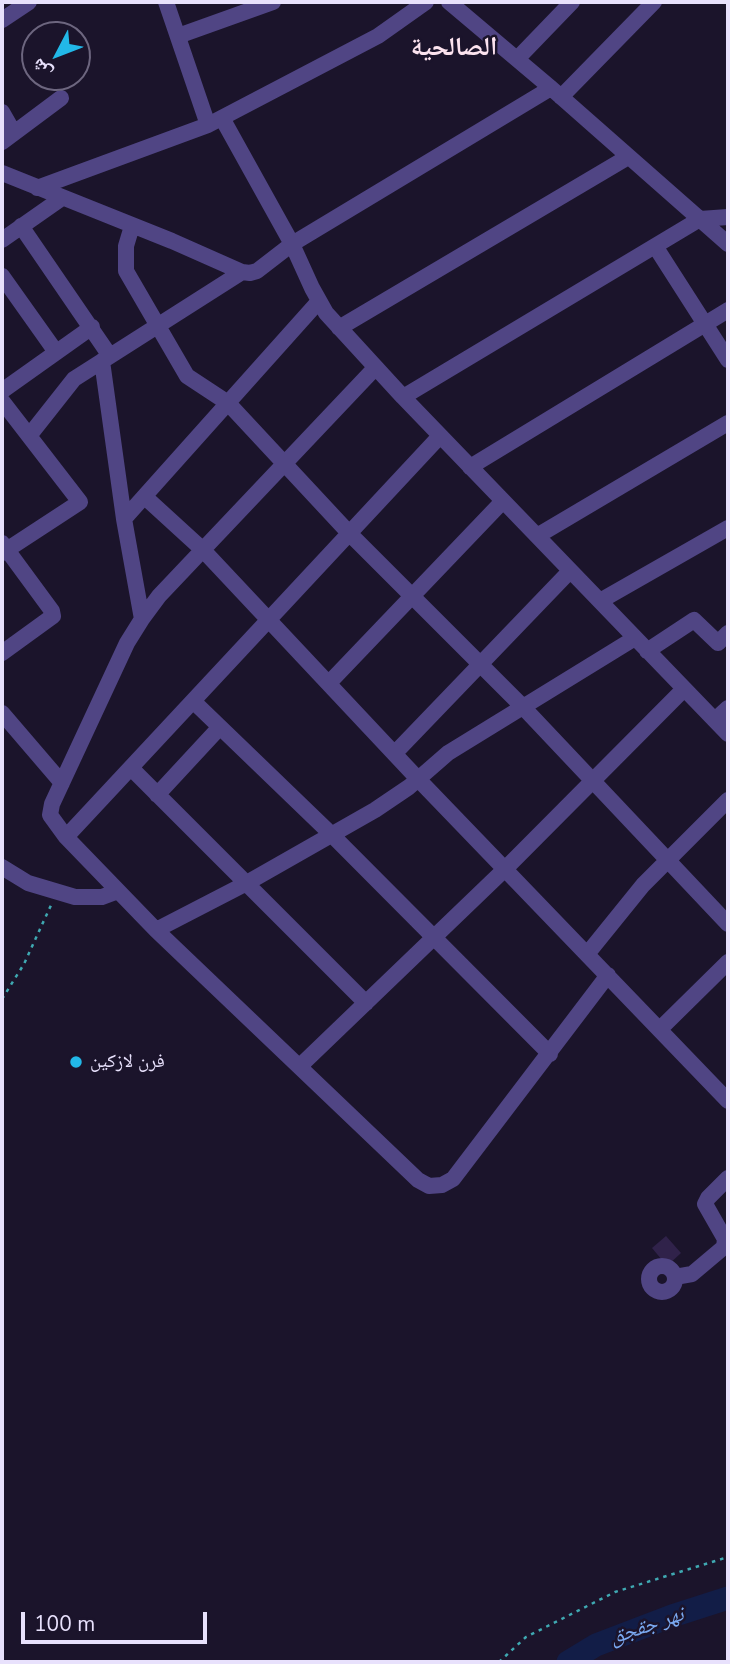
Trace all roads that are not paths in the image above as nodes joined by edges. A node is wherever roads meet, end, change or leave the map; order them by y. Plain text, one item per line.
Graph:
1 (29, 2) edge
2 (166, 2) edge
3 (426, 2) edge
4 (449, 2) edge
5 (572, 2) edge
6 (654, 2) edge
7 (266, 3) edge
8 (2, 20) edge
9 (178, 36) junction
10 (517, 59) junction
11 (556, 92) junction
12 (61, 98) dead end
13 (2, 112) edge
14 (215, 122) junction
15 (8, 137) edge
16 (628, 158) junction
17 (2, 173) edge
18 (37, 188) junction
19 (62, 198) junction
20 (728, 216) edge
21 (700, 219) junction
22 (21, 226) junction
23 (132, 226) junction
24 (2, 240) edge
25 (292, 244) junction
26 (728, 244) edge
27 (655, 246) junction
28 (242, 272) junction
29 (2, 276) edge
30 (319, 301) junction
31 (728, 310) edge
32 (705, 324) junction
33 (158, 326) junction
34 (92, 327) junction
35 (339, 328) junction
36 (57, 352) junction
37 (106, 359) junction
38 (728, 360) edge
39 (375, 368) junction
40 (2, 391) edge
41 (403, 397) junction
42 (2, 401) edge
43 (228, 403) junction
44 (728, 424) edge
45 (29, 436) junction
46 (440, 436) junction
47 (285, 465) junction
48 (470, 467) junction
49 (145, 496) junction
50 (503, 501) junction
51 (124, 519) junction
52 (728, 528) edge
53 (349, 534) junction
54 (537, 536) junction
55 (4, 549) edge
56 (203, 550) junction
57 (570, 571) junction
58 (410, 596) junction
59 (600, 601) junction
60 (142, 619) junction
61 (269, 619) junction
62 (728, 633) edge
63 (635, 638) junction
64 (648, 651) junction
65 (2, 653) edge
66 (479, 666) junction
67 (329, 683) junction
68 (684, 689) junction
69 (193, 701) junction
70 (523, 707) junction
71 (728, 708) edge
72 (2, 713) edge
73 (715, 720) junction
74 (220, 727) junction
75 (728, 734) edge
76 (395, 753) junction
77 (131, 768) junction
78 (418, 779) junction
79 (593, 781) junction
80 (62, 783) junction
81 (157, 795) junction
82 (728, 800) edge
83 (332, 835) junction
84 (66, 837) junction
85 (668, 860) junction
86 (2, 867) edge
87 (506, 869) junction
88 (245, 884) junction
89 (118, 891) junction
90 (728, 923) edge
91 (156, 930) junction
92 (434, 939) junction
93 (588, 953) junction
94 (728, 962) edge
95 (608, 975) junction
96 (366, 1003) junction
97 (660, 1029) junction
98 (550, 1054) junction
99 (300, 1066) junction
100 (726, 1096) edge
101 (728, 1178) edge
102 (675, 1277) dead end

1 - 8 street
2 - 9 street
3 - 14 street
4 - 10 street
5 - 10 street
6 - 11 street
7 - 9 street
9 - 14 street
10 - 11 street
11 - 16 street
11 - 25 street
12 - 15 street
13 - 15 street
14 - 18 street
14 - 25 street
16 - 21 street
16 - 35 street
17 - 18 street
18 - 19 street
19 - 22 street
19 - 23 street
20 - 21 street
21 - 26 street
21 - 27 street
22 - 24 street
22 - 34 street
23 - 28 street
23 - 33 street
25 - 28 street
25 - 30 street
27 - 32 street
27 - 41 street
28 - 33 street
29 - 36 street
30 - 35 street
30 - 43 street
31 - 32 street
32 - 38 street
32 - 48 street
33 - 37 street
33 - 43 street
34 - 36 street
34 - 37 street
35 - 39 street
36 - 40 street
37 - 45 street
37 - 51 street
39 - 41 street
39 - 47 street
41 - 46 street
42 - 45 street
43 - 47 street
43 - 49 street
44 - 54 street
45 - 55 street
46 - 48 street
46 - 53 street
47 - 53 street
47 - 56 street
48 - 50 street
49 - 51 street
49 - 56 street
50 - 54 street
50 - 58 street
51 - 60 street
52 - 59 street
53 - 58 street
53 - 61 street
54 - 57 street
55 - 65 street
56 - 60 street
56 - 61 street
57 - 59 street
57 - 66 street
58 - 66 street
58 - 67 street
59 - 63 street
60 - 80 street
61 - 67 street
61 - 69 street
62 - 64 street
63 - 64 street
63 - 70 street
64 - 68 street
66 - 70 street
66 - 76 street
67 - 76 street
68 - 73 street
68 - 79 street
69 - 74 street
69 - 77 street
70 - 78 street
70 - 79 street
71 - 73 street
72 - 80 street
73 - 75 street
74 - 81 street
74 - 83 street
76 - 78 street
77 - 81 street
77 - 84 street
78 - 83 street
78 - 87 street
79 - 85 street
79 - 87 street
80 - 84 street
81 - 88 street
82 - 85 street
83 - 88 street
83 - 92 street
84 - 89 street
85 - 90 street
85 - 93 street
86 - 89 street
87 - 92 street
87 - 93 street
88 - 91 street
88 - 96 street
89 - 91 street
91 - 99 street
92 - 96 street
92 - 98 street
93 - 95 street
94 - 97 street
95 - 97 street
95 - 98 street
96 - 99 street
97 - 100 street
98 - 99 street
101 - 102 street

